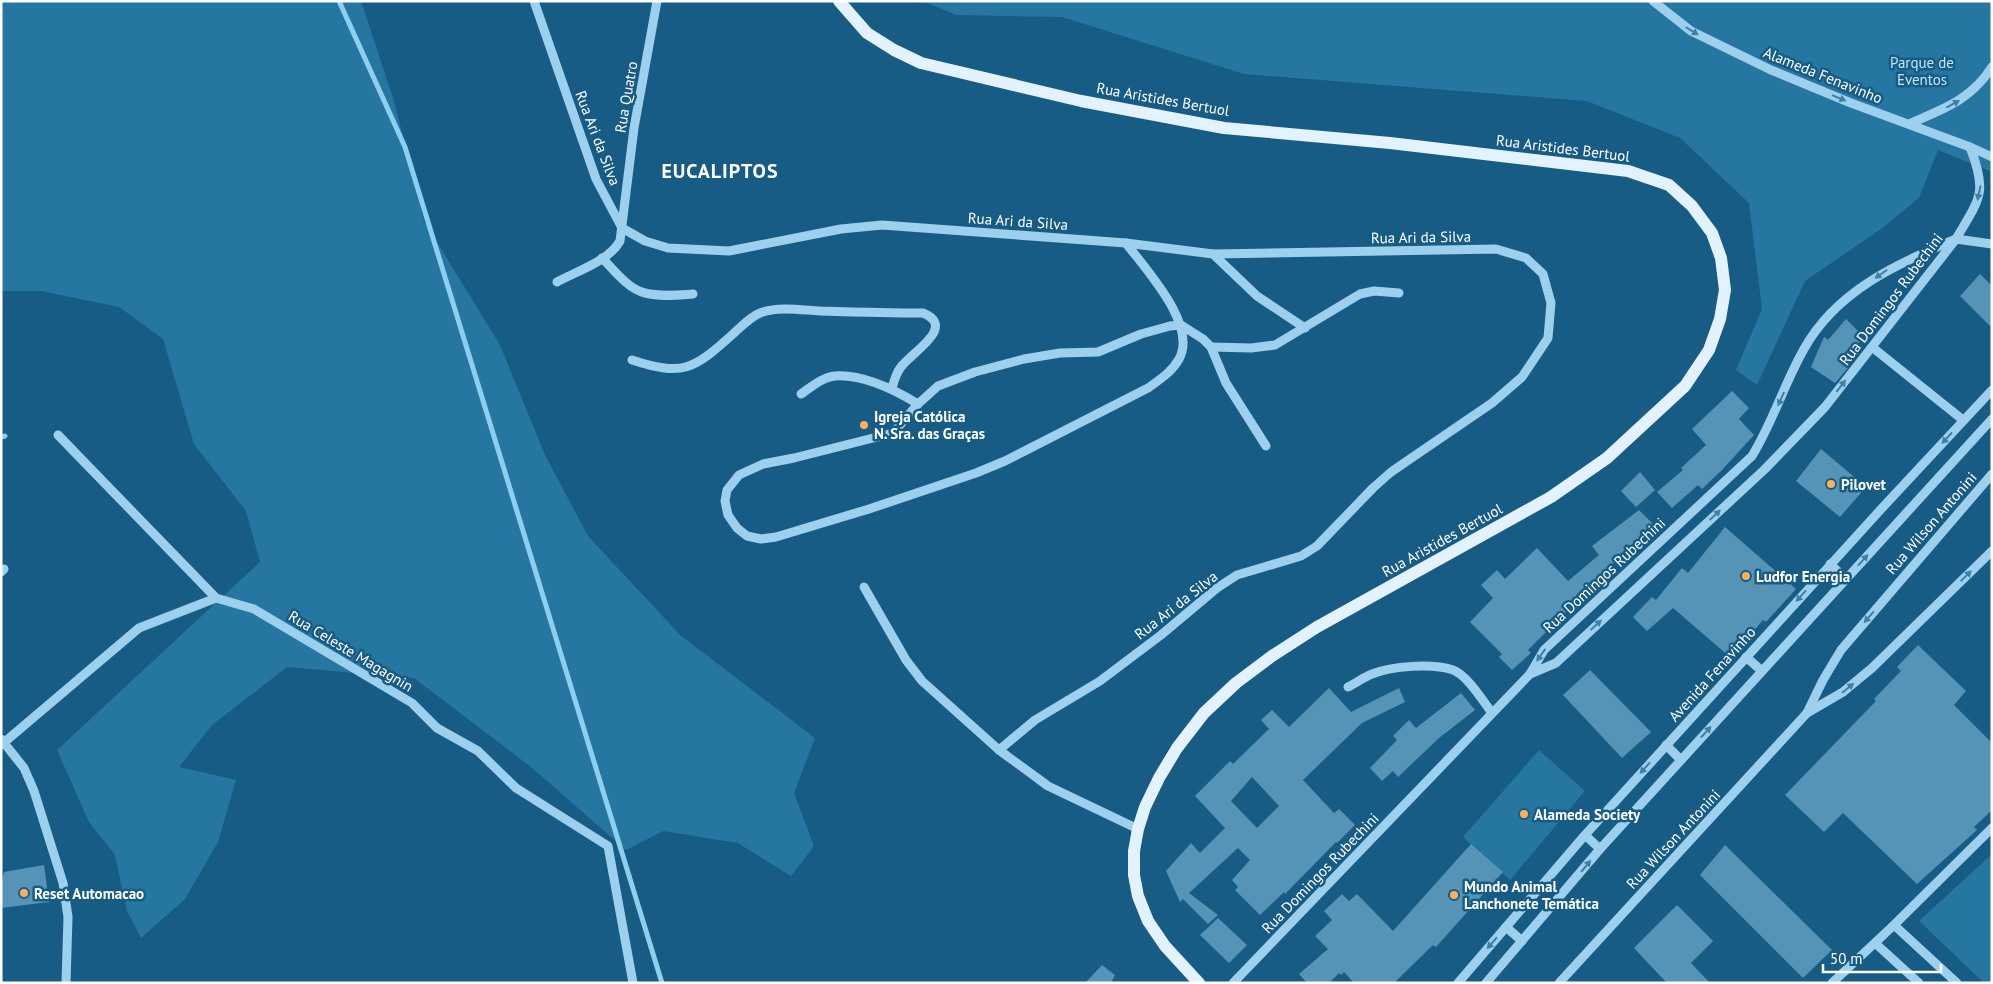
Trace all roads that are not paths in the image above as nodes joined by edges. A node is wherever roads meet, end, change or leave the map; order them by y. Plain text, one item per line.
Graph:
1 (657, 1) edge
2 (840, 1) edge
3 (1653, 1) edge
4 (536, 4) edge
5 (1992, 67) edge
6 (1909, 124) junction
7 (1970, 147) junction
8 (1992, 157) edge
9 (622, 228) junction
10 (1956, 239) junction
11 (1126, 243) junction
12 (1992, 244) edge
13 (1213, 254) junction
14 (602, 258) junction
15 (557, 282) dead end
16 (1399, 293) dead end
17 (693, 294) dead end
18 (1182, 325) junction
19 (1305, 328) junction
20 (1211, 347) junction
21 (1872, 347) junction
22 (632, 360) dead end
23 (892, 388) junction
24 (1992, 390) edge
25 (801, 394) dead end
26 (918, 404) junction
27 (1992, 419) edge
28 (1963, 420) junction
29 (58, 435) dead end
30 (1266, 446) dead end
31 (1992, 474) edge
32 (1992, 551) edge
33 (1830, 564) junction
34 (1846, 579) junction
35 (864, 587) dead end
36 (216, 598) junction
37 (1746, 657) junction
38 (1762, 671) junction
39 (1530, 674) junction
40 (1348, 687) dead end
41 (1492, 713) junction
42 (1807, 713) junction
43 (2, 742) edge
44 (1666, 745) junction
45 (999, 750) junction
46 (1681, 760) junction
47 (1992, 828) edge
48 (1138, 829) junction
49 (1585, 835) junction
50 (1600, 849) junction
51 (1894, 925) junction
52 (1506, 927) junction
53 (1522, 941) junction
54 (1875, 943) junction
55 (66, 983) edge
56 (633, 983) edge
57 (1199, 983) edge
58 (1234, 983) edge
59 (1458, 983) edge
60 (1486, 983) edge
61 (1559, 983) edge
62 (1832, 983) edge
63 (1919, 983) edge
64 (1957, 983) edge

1 - 9 street, Rua Quatro
2 - 48 main road, Rua Aristides Bertuol
3 -> 6 street, Alameda Fenavinho
4 - 9 street, Rua Ari da Silva
6 -> 5 street
6 - 7 street, Alameda Fenavinho
7 - 8 street, Alameda Fenavinho
7 -> 10 street
9 - 11 street, Rua Ari da Silva
9 - 14 street, Rua Quatro
10 - 12 street
10 - 21 street, Rua Domingos Rubechini
10 -> 39 street, Rua Domingos Rubechini
11 - 13 street, Rua Ari da Silva
11 - 18 street
13 - 19 street
13 - 45 street, Rua Ari da Silva
14 - 15 street, Rua Quatro
14 - 17 street
16 - 19 street
18 - 20 street
18 - 26 street
18 - 26 street
19 - 20 street
20 - 30 street
21 - 28 street
39 -> 21 street, Rua Domingos Rubechini
22 - 23 street
23 - 25 street
23 - 26 street
24 - 28 street, Avenida Fenavinho
34 -> 27 street
28 -> 33 street, Avenida Fenavinho
29 - 36 street, Rua Celeste Magagnin
31 -> 42 street, Rua Wilson Antonini
42 -> 32 street, Rua Wilson Antonini
33 - 34 street
33 -> 37 street, Avenida Fenavinho
34 - 38 street
35 - 45 street
36 - 43 street
36 - 56 street, Rua Celeste Magagnin
37 - 38 street
37 - 44 street, Avenida Fenavinho
46 -> 38 street
39 - 41 street, Rua Domingos Rubechini
40 - 41 street
41 - 58 street, Rua Domingos Rubechini
42 - 61 street, Rua Wilson Antonini
43 - 55 street
44 - 46 street
44 -> 49 street, Avenida Fenavinho
45 - 48 street
46 - 50 street
47 - 51 street
48 - 57 main road, Rua Aristides Bertuol
49 - 50 street
49 - 52 street, Avenida Fenavinho
53 -> 50 street
51 - 54 street
51 - 64 street
52 - 53 street
52 -> 59 street, Avenida Fenavinho
53 - 60 street
54 - 62 street
54 - 63 street

